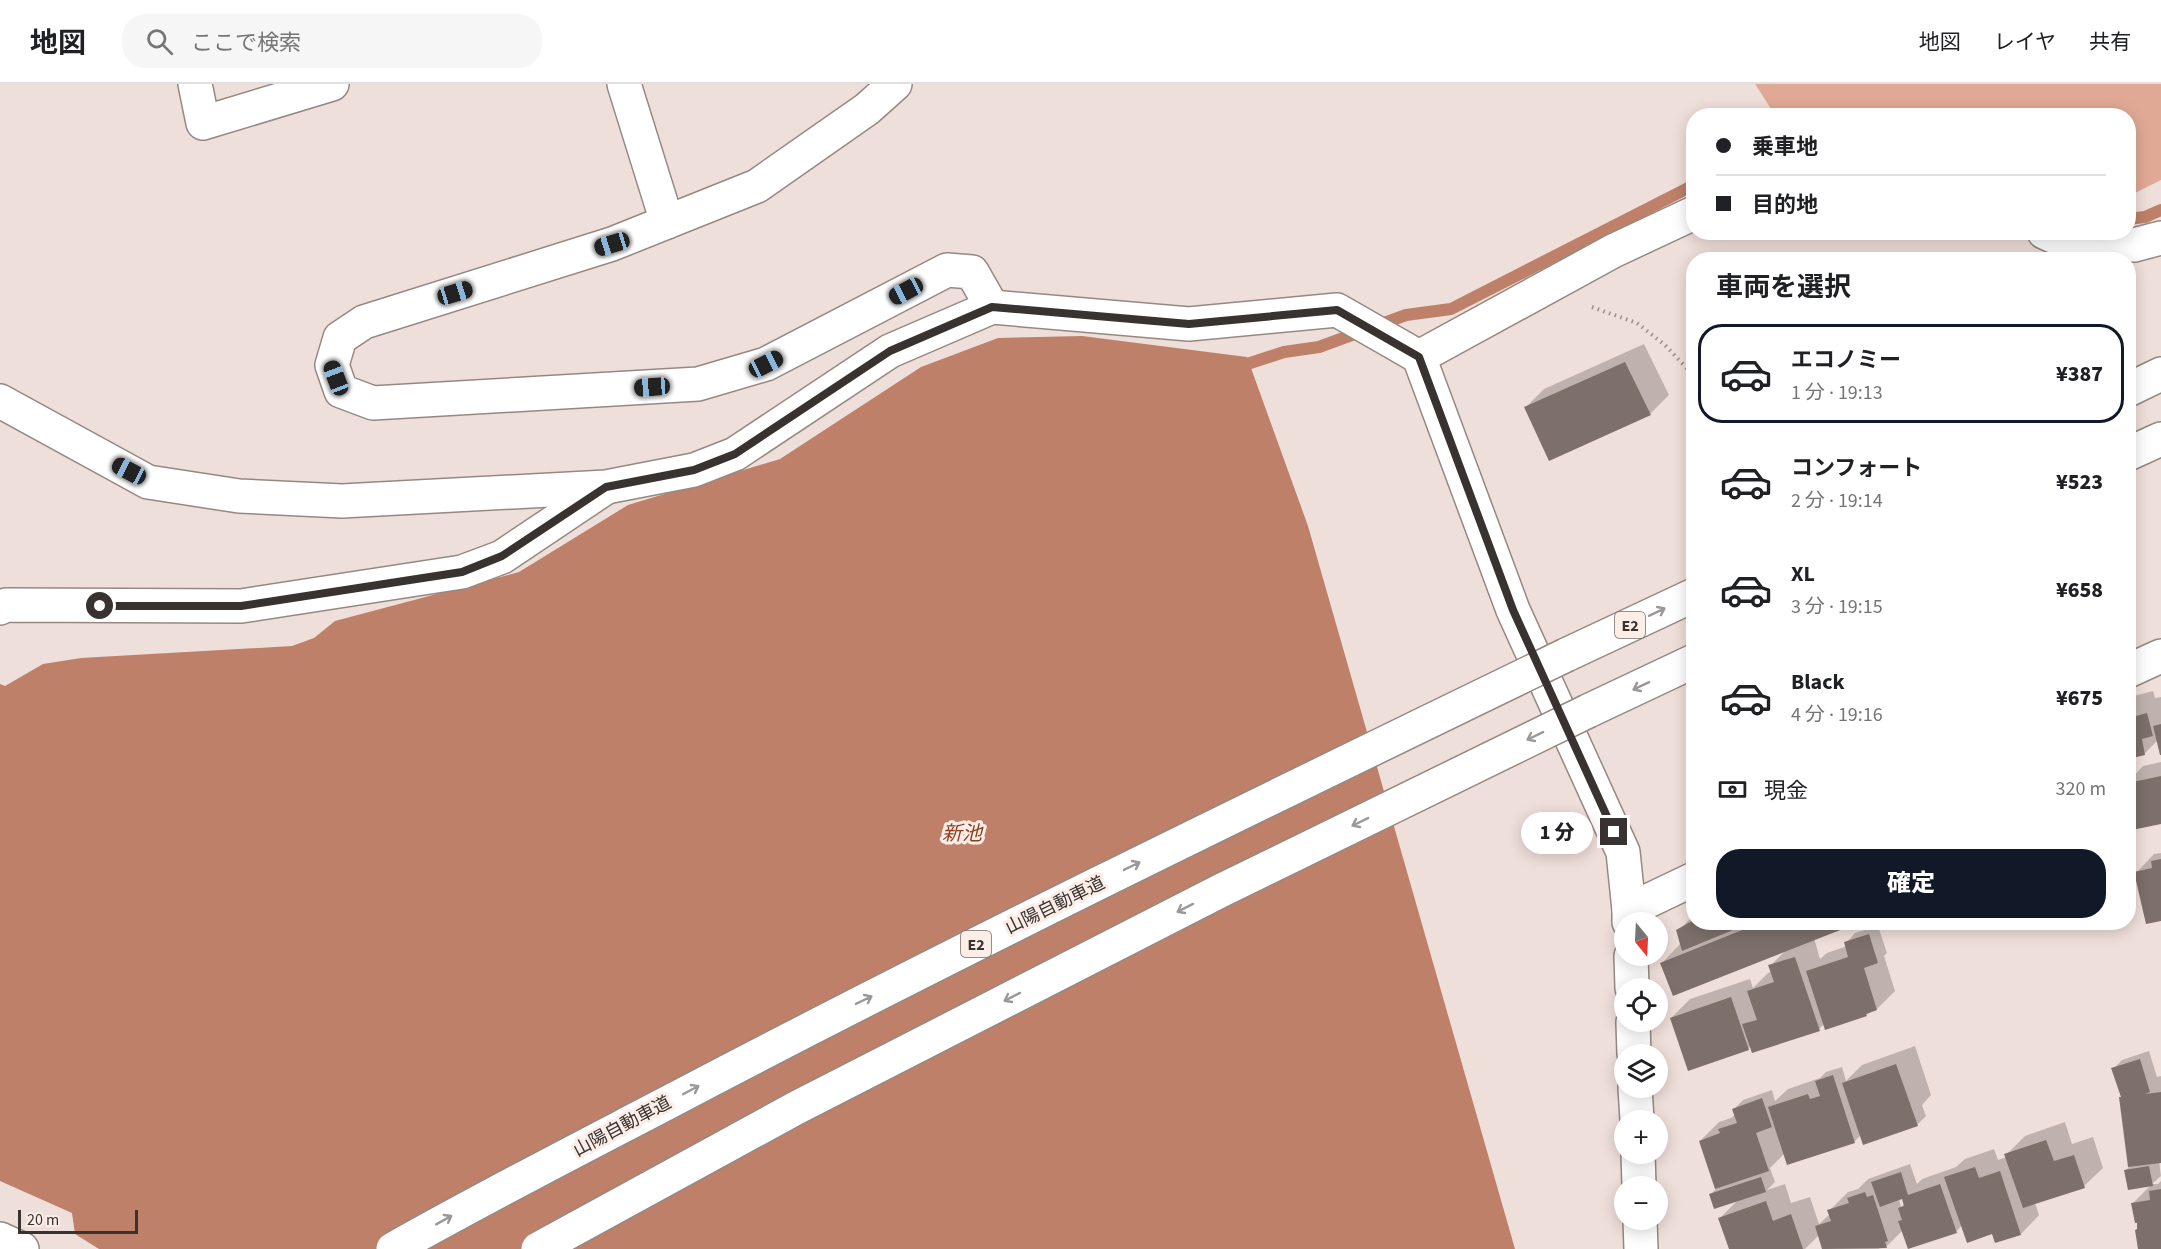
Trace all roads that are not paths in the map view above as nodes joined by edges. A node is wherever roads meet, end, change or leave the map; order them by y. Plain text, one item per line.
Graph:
1 (195, 84) edge
2 (332, 84) edge
3 (624, 84) edge
4 (895, 84) edge
5 (1686, 217) edge
6 (667, 222) junction
7 (2161, 238) edge
8 (2085, 240) edge
9 (992, 307) junction
10 (1419, 357) junction
11 (2161, 374) edge
12 (2136, 386) edge
13 (0, 401) edge
14 (2161, 438) edge
15 (2136, 450) edge
16 (606, 487) junction
17 (1686, 599) edge
18 (0, 608) edge
19 (2161, 656) edge
20 (1686, 665) edge
21 (2136, 667) edge
22 (1686, 884) edge
23 (1629, 912) edge
24 (1636, 912) edge
25 (1640, 1230) edge
26 (0, 1239) edge
27 (22, 1249) edge
28 (393, 1249) edge
29 (538, 1249) edge
30 (1641, 1249) edge

1 - 2 main road
3 - 6 main road
4 - 6 main road
5 - 10 main road
6 - 9 main road
7 - 8 main road
9 - 10 main road
9 - 16 main road
10 - 23 main road
11 - 12 main road
13 - 16 main road
14 - 15 main road
16 - 18 main road
28 -> 17 main road, 山陽自動車道 / E2, bridge
19 - 21 main road
20 -> 29 main road, bridge
22 - 24 main road
25 - 30 main road
26 - 27 main road

